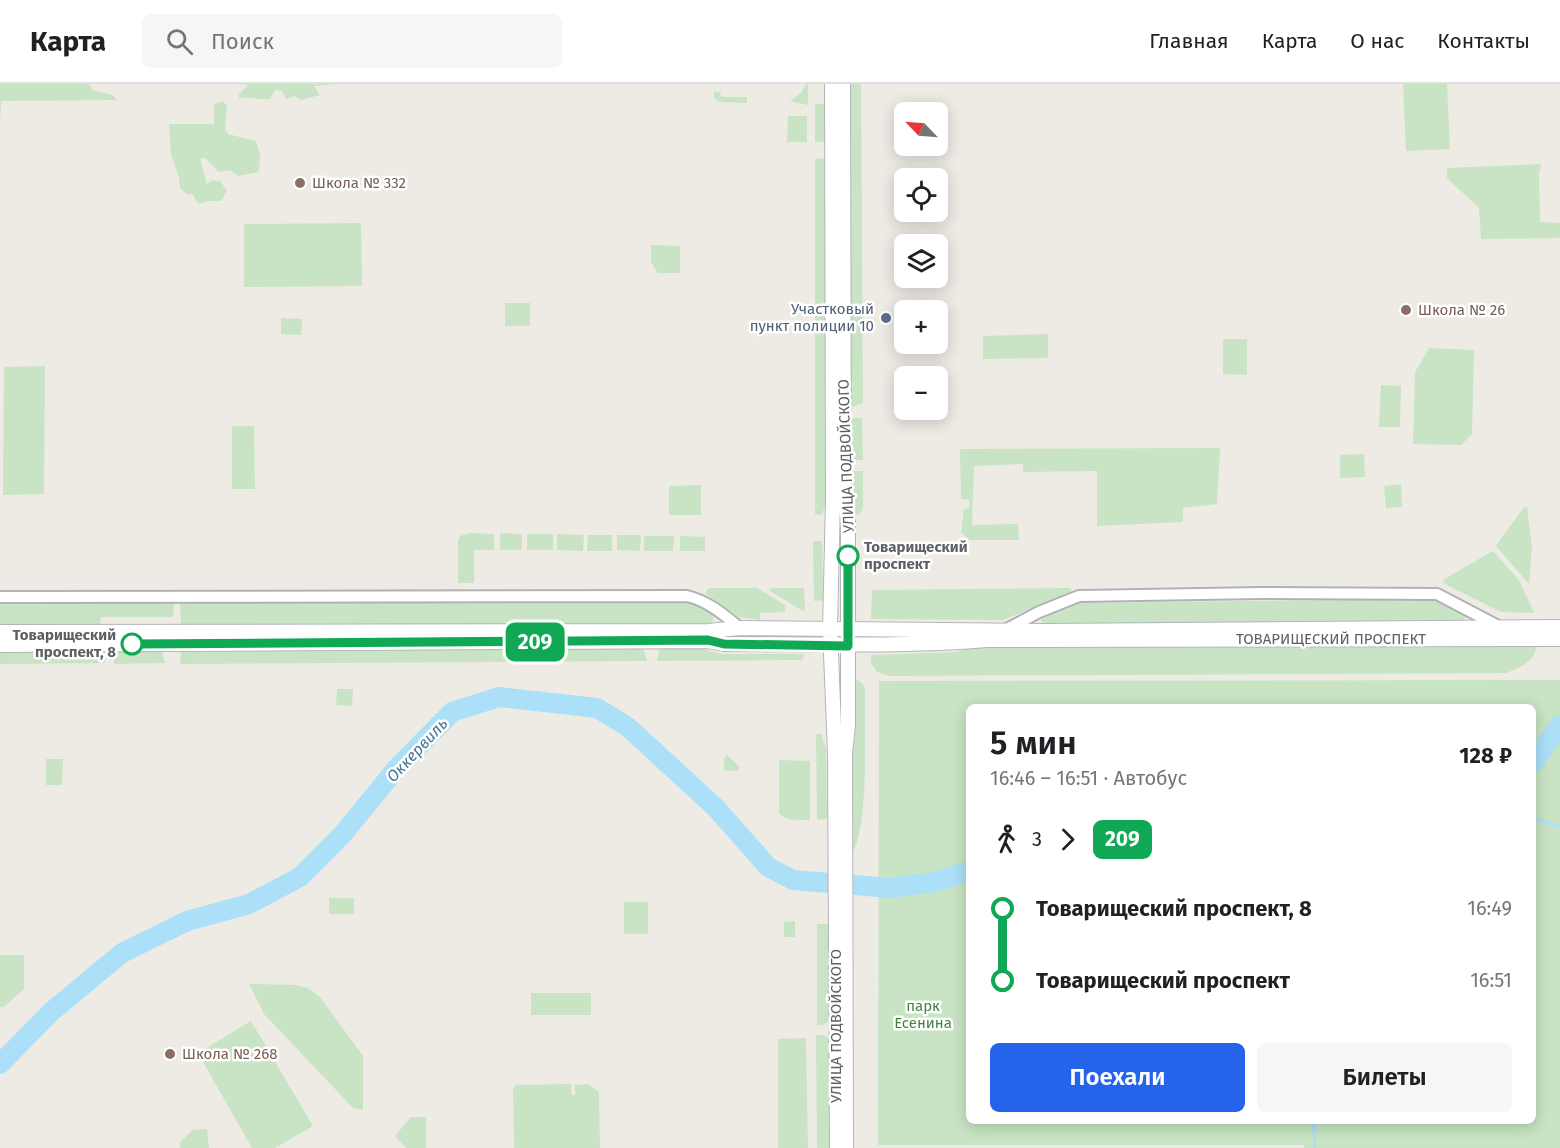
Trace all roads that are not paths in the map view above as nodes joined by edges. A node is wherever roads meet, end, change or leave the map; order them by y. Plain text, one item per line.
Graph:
1 (832, 84) edge
2 (843, 84) edge
3 (0, 597) edge
4 (740, 628) junction
5 (830, 628) junction
6 (848, 628) junction
7 (1503, 628) junction
8 (1007, 629) junction
9 (0, 632) edge
10 (1553, 633) edge
11 (0, 645) edge
12 (831, 645) junction
13 (848, 646) junction
14 (840, 864) junction
15 (840, 905) junction
16 (837, 1148) edge
17 (846, 1148) edge

1 - 5 street, УЛИЦА ПОДВОЙСКОГО
2 - 6 street, УЛИЦА ПОДВОЙСКОГО
3 - 4 street
4 - 5 street, ТОВАРИЩЕСКИЙ ПРОСПЕКТ
4 - 9 street, ТОВАРИЩЕСКИЙ ПРОСПЕКТ
5 - 6 street, ТОВАРИЩЕСКИЙ ПРОСПЕКТ
5 - 12 street, УЛИЦА ПОДВОЙСКОГО
6 - 8 street, ТОВАРИЩЕСКИЙ ПРОСПЕКТ
6 - 13 street, УЛИЦА ПОДВОЙСКОГО
7 - 8 street, ТОВАРИЩЕСКИЙ ПРОСПЕКТ
7 - 8 street
7 - 10 street, ТОВАРИЩЕСКИЙ ПРОСПЕКТ
10 - 13 street, ТОВАРИЩЕСКИЙ ПРОСПЕКТ
11 - 12 street, ТОВАРИЩЕСКИЙ ПРОСПЕКТ
12 - 13 street, ТОВАРИЩЕСКИЙ ПРОСПЕКТ
12 - 14 street, УЛИЦА ПОДВОЙСКОГО
13 - 14 street, УЛИЦА ПОДВОЙСКОГО
14 - 15 street
15 - 16 street, УЛИЦА ПОДВОЙСКОГО
15 - 17 street, УЛИЦА ПОДВОЙСКОГО

